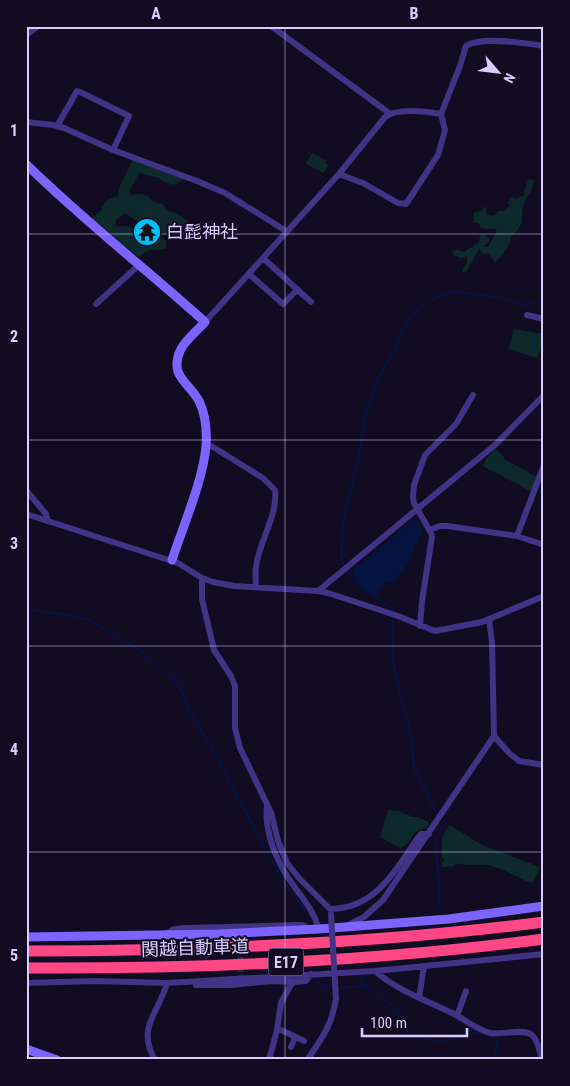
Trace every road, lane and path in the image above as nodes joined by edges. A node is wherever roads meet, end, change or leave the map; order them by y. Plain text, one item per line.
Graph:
1 (38, 26) edge
2 (271, 26) edge
3 (26, 35) edge
4 (544, 46) edge
5 (389, 113) junction
6 (440, 114) junction
7 (26, 122) edge
8 (57, 126) junction
9 (114, 150) junction
10 (26, 164) edge
11 (339, 174) junction
12 (286, 231) junction
13 (263, 258) junction
14 (140, 264) junction
15 (249, 274) junction
16 (297, 290) junction
17 (311, 302) dead end
18 (96, 304) dead end
19 (527, 315) dead end
20 (544, 319) edge
21 (205, 322) junction
22 (473, 395) dead end
23 (543, 396) edge
24 (206, 445) junction
25 (544, 465) edge
26 (26, 490) edge
27 (417, 510) junction
28 (26, 514) edge
29 (48, 521) junction
30 (429, 530) junction
31 (517, 536) junction
32 (544, 545) edge
33 (172, 560) junction
34 (202, 578) junction
35 (256, 587) junction
36 (318, 591) junction
37 (544, 596) edge
38 (489, 619) junction
39 (420, 626) junction
40 (494, 736) junction
41 (544, 765) edge
42 (267, 806) junction
43 (430, 834) junction
44 (544, 906) edge
45 (330, 911) junction
46 (544, 922) edge
47 (345, 927) junction
48 (315, 929) junction
49 (26, 937) edge
50 (544, 939) edge
51 (26, 951) edge
52 (544, 954) edge
53 (424, 966) junction
54 (26, 968) edge
55 (375, 971) junction
56 (311, 974) junction
57 (294, 982) junction
58 (26, 983) edge
59 (168, 983) junction
60 (466, 991) dead end
61 (419, 998) junction
62 (457, 1016) junction
63 (277, 1028) junction
64 (295, 1037) junction
65 (304, 1041) dead end
66 (291, 1047) dead end
67 (26, 1048) edge
68 (57, 1060) edge
69 (155, 1060) edge
70 (269, 1060) edge
71 (308, 1060) edge
72 (542, 1060) edge

1 - 3 street
2 - 5 street
4 - 6 street
5 - 6 street
5 - 11 street
6 - 11 street
7 - 8 street
8 - 9 street
8 - 9 street
9 - 12 street
10 - 14 street
11 - 12 street
12 - 13 street
13 - 15 street
13 - 16 street
14 - 18 street
14 - 21 street
15 - 16 street
15 - 21 street
16 - 17 street
19 - 20 street
21 - 24 street
22 - 27 street
23 - 27 street
24 - 33 street
24 - 35 street
25 - 31 street
26 - 29 street
27 - 30 street
27 - 36 street
28 - 29 street
29 - 33 street
30 - 31 street
30 - 39 street
31 - 32 street
33 - 34 street
34 - 35 street
34 - 42 street
35 - 36 street
36 - 39 street
37 - 38 street
38 - 39 street
38 - 40 street
40 - 41 street
40 - 43 street
42 - 45 street
42 - 48 street
43 - 45 street
43 - 47 street
44 - 47 street
45 - 71 street, bridge
46 - 51 highway, 関越自動車道 / E17
47 - 48 street
48 - 49 street
50 - 54 highway, 関越自動車道 / E17
52 - 53 street
53 - 55 street
53 - 61 street
55 - 56 street
55 - 61 street
56 - 57 street
56 - 59 street
57 - 59 street
57 - 63 street
58 - 59 street
59 - 69 street
60 - 62 street
61 - 62 street
62 - 72 street
63 - 64 street
63 - 70 street
64 - 65 street
64 - 66 street
67 - 68 street

